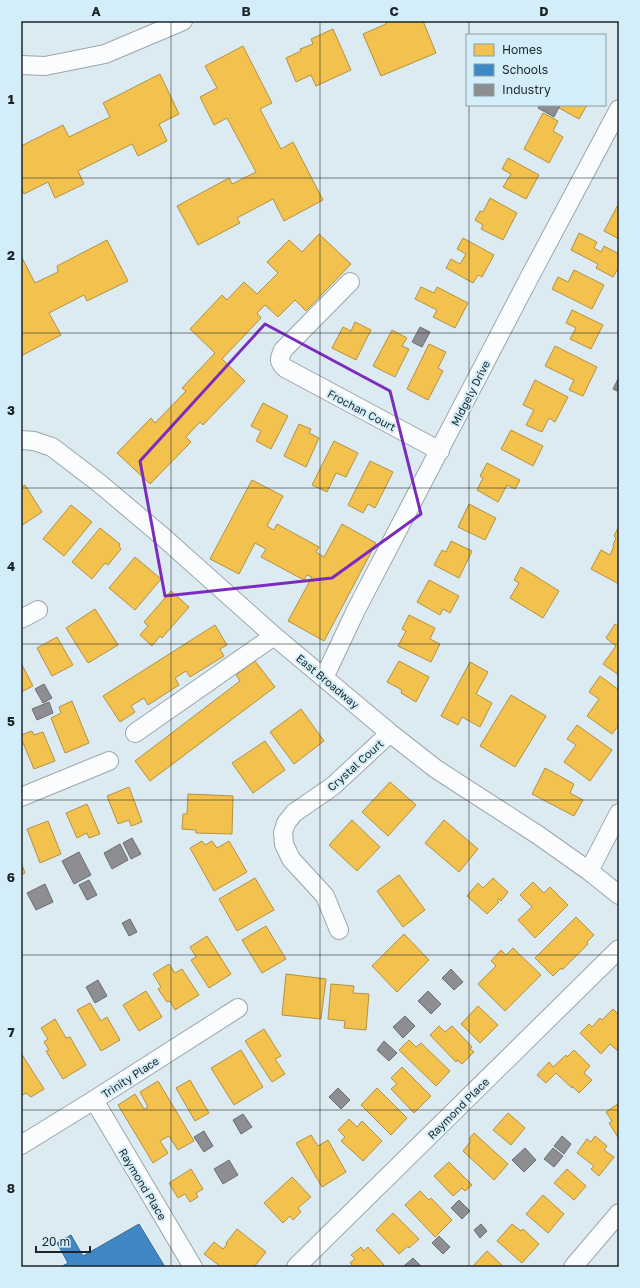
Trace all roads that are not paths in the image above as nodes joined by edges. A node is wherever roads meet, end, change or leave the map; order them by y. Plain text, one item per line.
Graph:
1 (183, 21) edge
2 (21, 65) edge
3 (619, 109) edge
4 (350, 282) dead end
5 (21, 440) edge
6 (440, 451) junction
7 (38, 610) dead end
8 (21, 619) edge
9 (274, 636) junction
10 (324, 678) junction
11 (135, 733) dead end
12 (390, 733) junction
13 (109, 761) dead end
14 (21, 797) edge
15 (619, 813) edge
16 (589, 871) junction
17 (619, 895) edge
18 (339, 930) dead end
19 (619, 949) edge
20 (238, 1008) dead end
21 (94, 1100) junction
22 (21, 1145) edge
23 (619, 1213) edge
24 (193, 1267) edge
25 (296, 1267) edge
26 (573, 1267) edge

1 - 2 street
3 - 6 street, Midgely Drive
4 - 6 street, Frochan Court
5 - 9 street, East Broadway
6 - 10 street, Midgely Drive
7 - 8 street
9 - 10 street, East Broadway
9 - 11 street
10 - 12 street, East Broadway
12 - 16 street, East Broadway
12 - 18 street, Crystal Court
13 - 14 street
15 - 16 street
16 - 17 street, East Broadway
19 - 25 street, Raymond Place
20 - 21 street, Trinity Place
21 - 22 street, Trinity Place
21 - 24 street, Raymond Place
23 - 26 street

